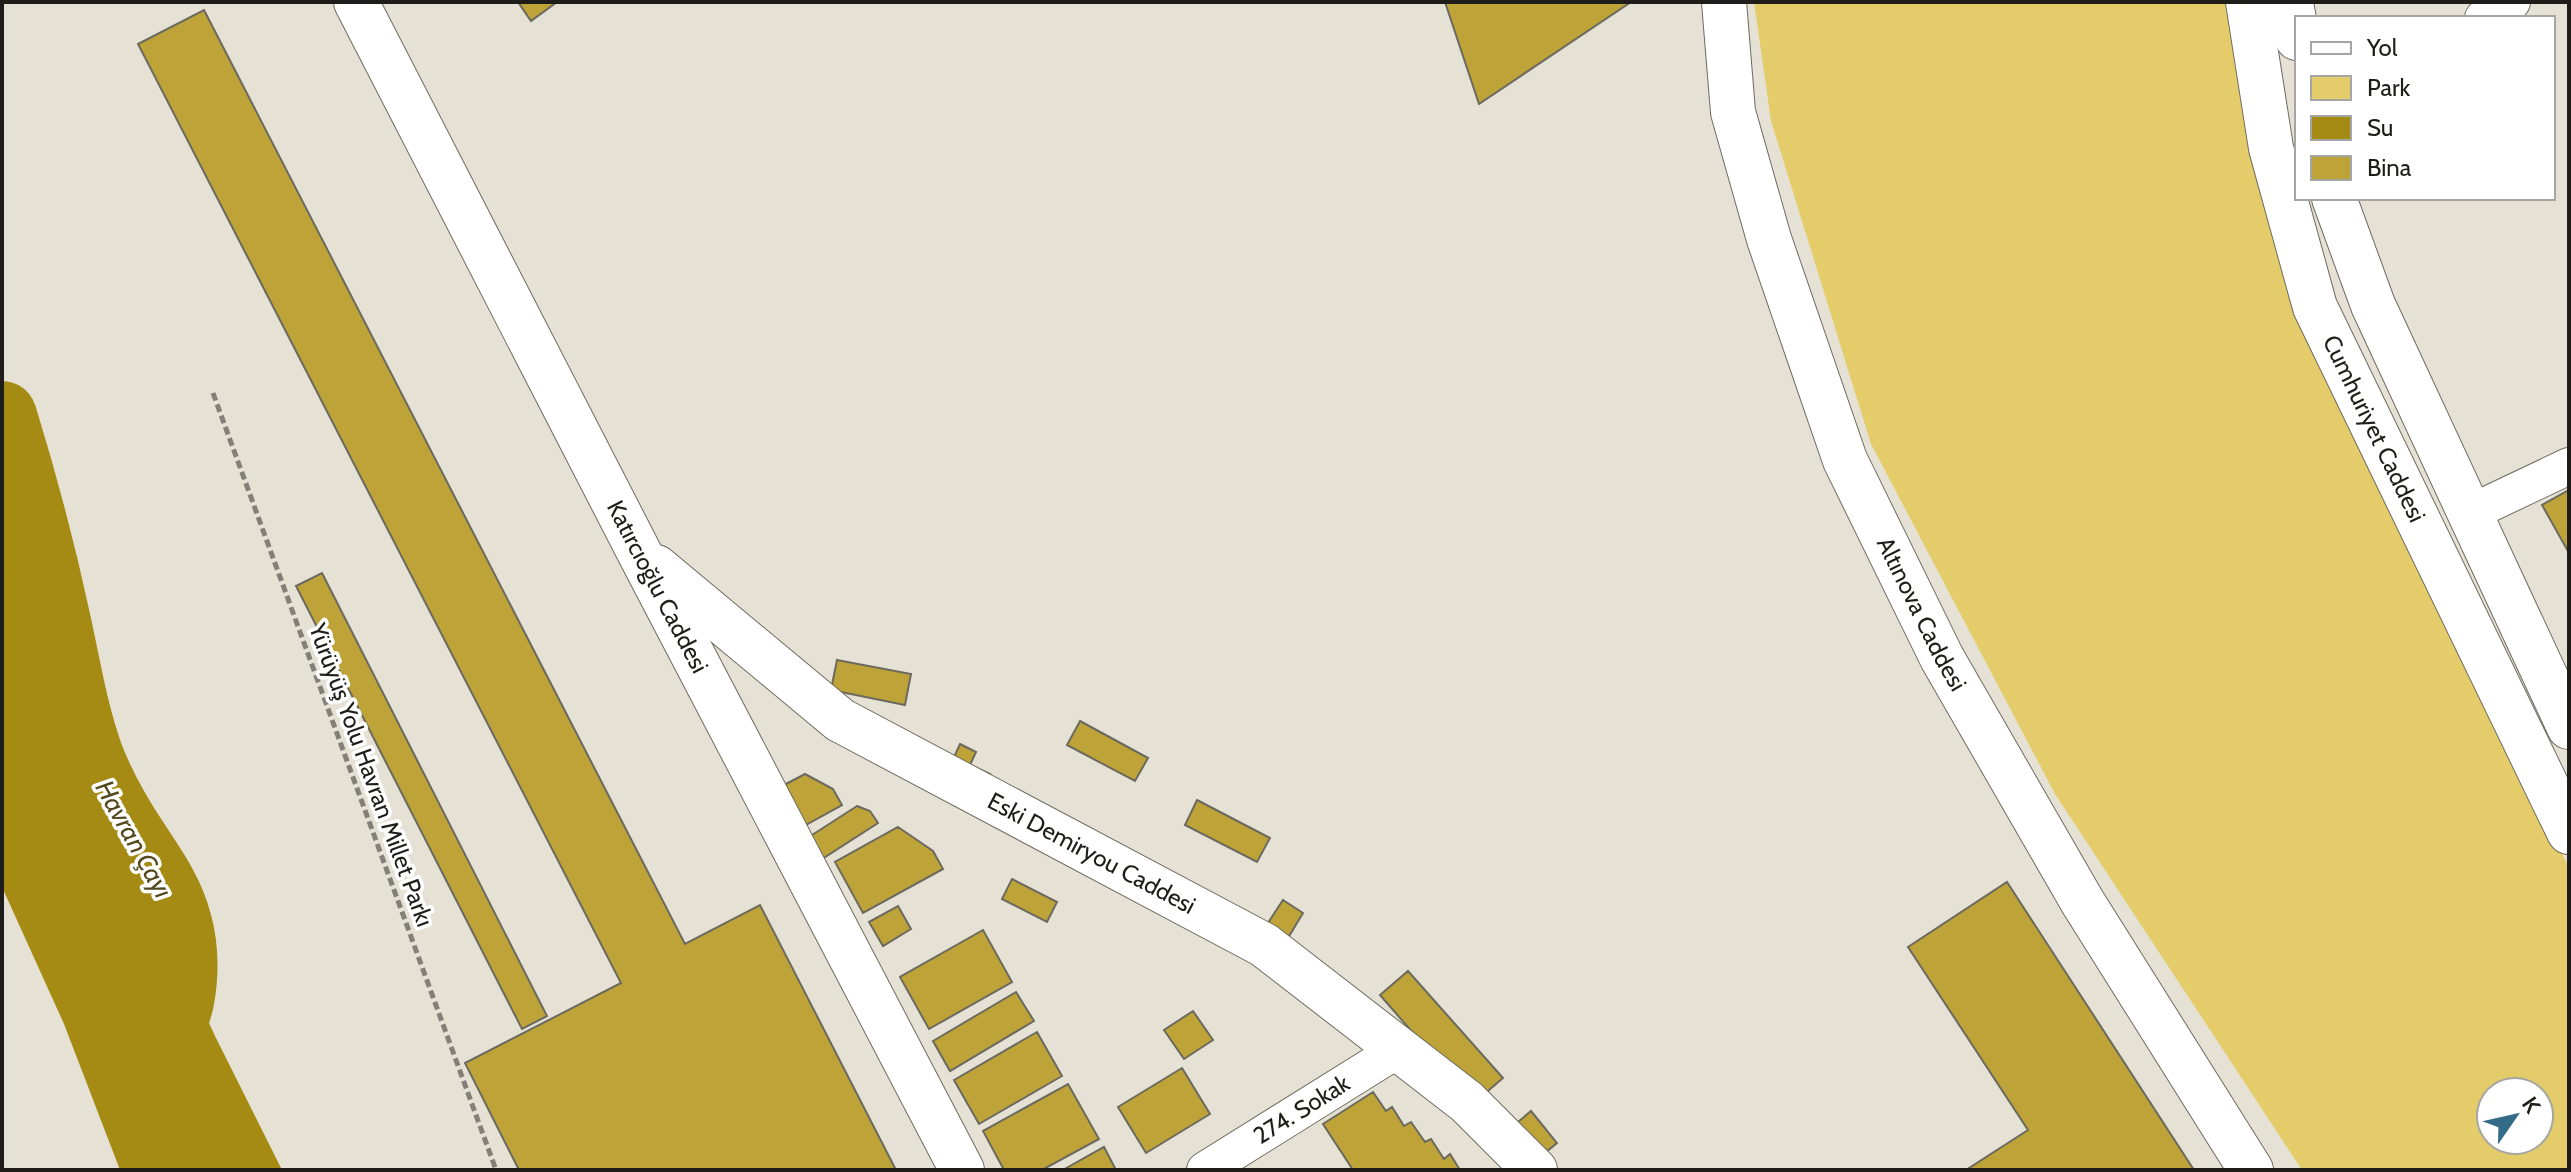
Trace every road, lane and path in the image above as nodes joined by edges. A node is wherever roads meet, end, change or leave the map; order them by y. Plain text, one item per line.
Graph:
1 (356, 2) edge
2 (1724, 2) edge
3 (2248, 2) edge
4 (2291, 2) edge
5 (2512, 2) edge
6 (2487, 16) edge
7 (2295, 26) edge
8 (2335, 200) edge
9 (213, 393) dead end
10 (2569, 466) edge
11 (2470, 513) junction
12 (639, 552) junction
13 (2569, 727) edge
14 (2569, 832) edge
15 (1399, 1049) junction
16 (496, 1170) edge
17 (962, 1170) edge
18 (1205, 1170) edge
19 (1535, 1170) edge
20 (2251, 1170) edge

1 - 12 main road, Katırcıoğlu Caddesi
2 - 20 main road, Altınova Caddesi
3 - 14 main road, Cumhuriyet Caddesi
4 - 7 main road
5 - 6 street
8 - 11 main road, Cumhuriyet Caddesi
9 - 16 path, Yürüyüş Yolu Havran Millet Parkı
10 - 11 street
11 - 13 main road, Cumhuriyet Caddesi
12 - 15 main road, Eski Demiryou Caddesi
12 - 17 main road, Katırcıoğlu Caddesi
15 - 18 street, 274. Sokak
15 - 19 main road, Eski Demiryou Caddesi

